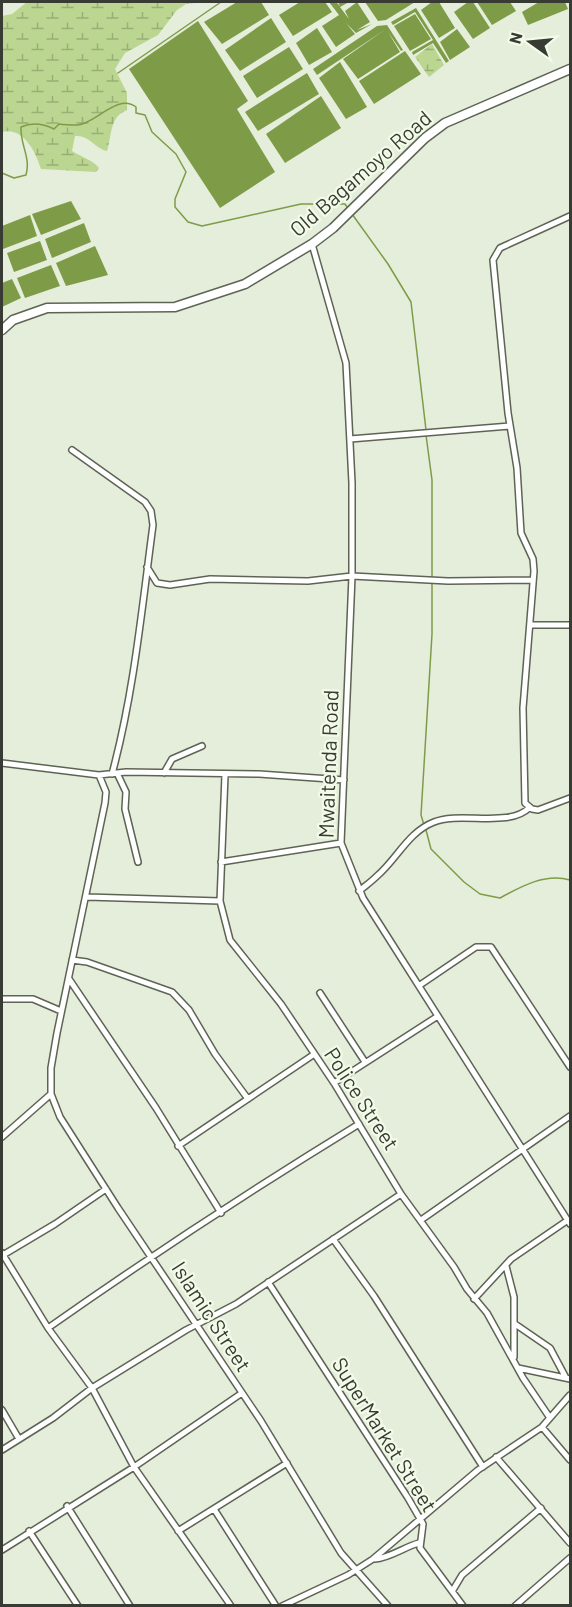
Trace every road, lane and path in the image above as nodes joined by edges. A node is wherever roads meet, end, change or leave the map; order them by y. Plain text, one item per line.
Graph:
1 (570, 69) edge
2 (570, 216) edge
3 (312, 244) junction
4 (2, 330) edge
5 (510, 426) junction
6 (350, 439) junction
7 (72, 450) dead end
8 (147, 567) junction
9 (352, 576) junction
10 (533, 580) junction
11 (530, 625) junction
12 (570, 625) edge
13 (202, 746) dead end
14 (2, 763) edge
15 (115, 773) junction
16 (164, 773) junction
17 (99, 775) junction
18 (225, 775) junction
19 (344, 780) junction
20 (570, 798) edge
21 (529, 808) junction
22 (341, 843) junction
23 (138, 862) dead end
24 (221, 862) junction
25 (359, 891) junction
26 (87, 897) junction
27 (220, 901) junction
28 (72, 960) junction
29 (69, 979) junction
30 (420, 985) junction
31 (320, 993) dead end
32 (2, 999) edge
33 (61, 1011) junction
34 (438, 1016) junction
35 (314, 1055) junction
36 (365, 1062) junction
37 (570, 1067) edge
38 (334, 1083) junction
39 (51, 1094) junction
40 (248, 1099) junction
41 (570, 1116) edge
42 (358, 1124) junction
43 (2, 1137) edge
44 (178, 1146) junction
45 (524, 1148) junction
46 (106, 1189) junction
47 (401, 1194) junction
48 (221, 1213) junction
49 (422, 1220) junction
50 (569, 1222) edge
51 (333, 1239) junction
52 (2, 1254) edge
53 (151, 1256) junction
54 (507, 1265) junction
55 (268, 1282) junction
56 (474, 1299) junction
57 (515, 1324) junction
58 (197, 1325) junction
59 (48, 1328) junction
60 (514, 1359) junction
61 (518, 1368) junction
62 (568, 1378) edge
63 (92, 1388) junction
64 (242, 1392) junction
65 (570, 1395) edge
66 (2, 1410) edge
67 (550, 1418) junction
68 (542, 1427) junction
69 (19, 1438) junction
70 (2, 1450) edge
71 (496, 1457) junction
72 (570, 1460) edge
73 (287, 1464) junction
74 (134, 1467) junction
75 (483, 1467) junction
76 (67, 1506) junction
77 (541, 1508) junction
78 (214, 1509) junction
79 (420, 1520) junction
80 (29, 1531) junction
81 (178, 1531) junction
82 (570, 1542) edge
83 (419, 1543) junction
84 (2, 1550) edge
85 (570, 1558) edge
86 (373, 1559) junction
87 (357, 1570) junction
88 (453, 1590) junction
89 (78, 1605) edge
90 (130, 1605) edge
91 (231, 1605) edge
92 (276, 1605) edge
93 (282, 1605) edge
94 (387, 1605) edge
95 (463, 1605) edge
96 (515, 1605) edge

1 - 3 street, Old Bagamoyo Road
2 - 5 street
3 - 4 street, Old Bagamoyo Road
3 - 6 street, Mwaitenda Road
5 - 6 street
5 - 10 street
6 - 9 street, Mwaitenda Road
7 - 8 street
8 - 9 street
8 - 15 street
9 - 10 street
9 - 19 street, Mwaitenda Road
10 - 11 street
11 - 12 street
11 - 21 street
13 - 16 street
14 - 17 street
15 - 16 street
15 - 17 street
15 - 23 street
16 - 18 street
17 - 26 street, Islamic Street
18 - 19 street
18 - 24 street, Police Street
19 - 22 street, Mwaitenda Road
20 - 21 street
21 - 25 street
22 - 24 street
22 - 25 street, Mwaitenda Road
24 - 27 street, Police Street
25 - 30 street, Mwaitenda Road
26 - 27 street
26 - 28 street, Islamic Street
27 - 35 street, Police Street
28 - 29 street, Islamic Street
28 - 40 street
29 - 33 street, Islamic Street
29 - 44 street
30 - 34 street, Mwaitenda Road
30 - 37 street
31 - 36 street
32 - 33 street
33 - 39 street, Islamic Street
34 - 36 street
34 - 45 street, Mwaitenda Road
35 - 38 street, Police Street
35 - 40 street
36 - 38 street
38 - 42 street, Police Street
39 - 43 street
39 - 46 street, Islamic Street
40 - 44 street
41 - 45 street
42 - 47 street, Police Street
42 - 48 street
44 - 48 street
45 - 49 street
45 - 50 street, Mwaitenda Road
46 - 52 street
46 - 53 street, Islamic Street
47 - 49 street, Police Street
47 - 51 street
48 - 53 street
49 - 56 street, Police Street
50 - 54 street
51 - 55 street
51 - 75 street
52 - 59 street
53 - 58 street, Islamic Street
53 - 59 street
54 - 56 street
54 - 57 street
55 - 58 street
55 - 79 street, SuperMarket Street
56 - 60 street, Police Street
57 - 60 street
57 - 62 street
58 - 63 street
58 - 64 street, Islamic Street
59 - 63 street
60 - 61 street, Police Street
61 - 62 street
61 - 67 street, Police Street
63 - 69 street
63 - 74 street
64 - 73 street, Islamic Street
64 - 74 street
65 - 67 street
66 - 69 street
67 - 68 street
68 - 71 street
68 - 72 street
69 - 70 street
71 - 75 street
71 - 77 street
73 - 78 street
73 - 87 street, Islamic Street
74 - 76 street
74 - 81 street
75 - 79 street
76 - 80 street
76 - 90 street
77 - 82 street
77 - 88 street
78 - 81 street
78 - 92 street
79 - 83 street, SuperMarket Street
79 - 86 street
80 - 84 street
80 - 89 street
81 - 91 street
83 - 86 street
83 - 88 street, SuperMarket Street
85 - 96 street
86 - 87 street
87 - 93 street
87 - 94 street, Islamic Street
88 - 95 street, SuperMarket Street

